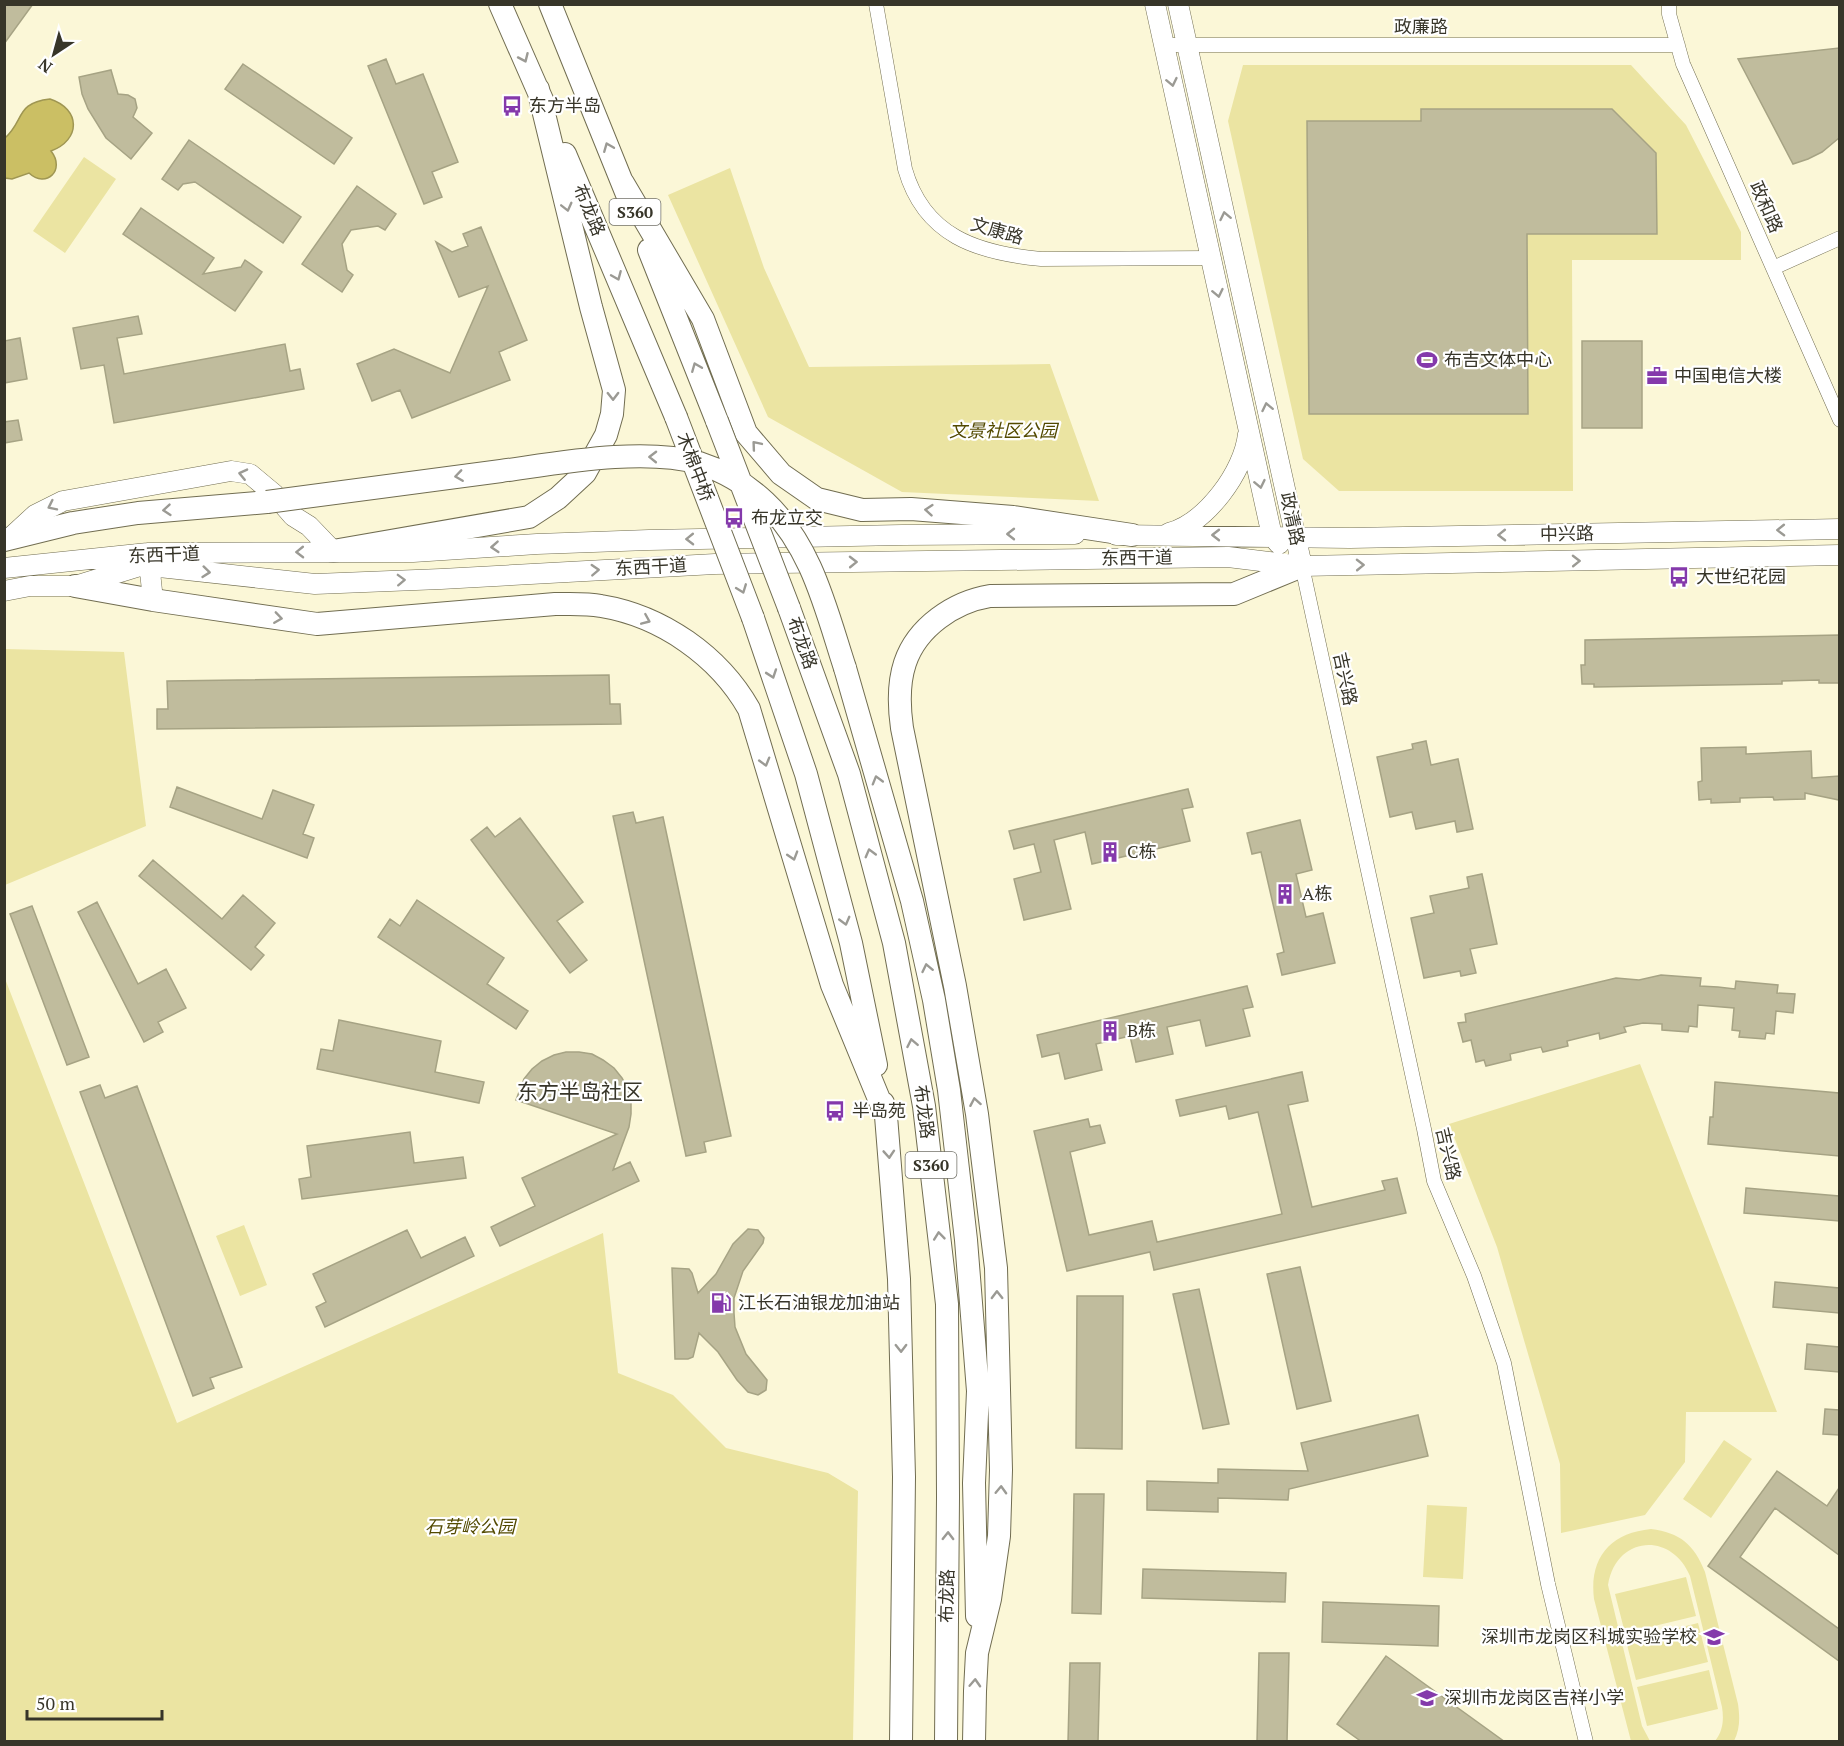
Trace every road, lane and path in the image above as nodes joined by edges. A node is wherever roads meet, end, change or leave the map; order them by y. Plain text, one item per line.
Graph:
1 (500, 4) edge
2 (550, 4) edge
3 (876, 4) edge
4 (1155, 4) edge
5 (1178, 4) edge
6 (1669, 4) edge
7 (1164, 45) junction
8 (1187, 45) junction
9 (1678, 45) junction
10 (538, 89) junction
11 (623, 183) junction
12 (1839, 238) edge
13 (1210, 258) junction
14 (1773, 268) junction
15 (676, 417) joint
16 (1839, 420) edge
17 (1248, 429) junction
18 (93, 496) junction
19 (138, 513) junction
20 (1839, 529) edge
21 (1132, 535) junction
22 (1162, 535) junction
23 (1272, 536) junction
24 (1295, 537) junction
25 (7, 539) edge
26 (333, 551) junction
27 (1839, 555) edge
28 (149, 559) junction
29 (1302, 566) junction
30 (4, 568) edge
31 (75, 586) junction
32 (4, 591) edge
33 (153, 600) junction
34 (789, 608) joint
35 (753, 618) joint
36 (886, 1116) junction
37 (946, 1304) junction
38 (978, 1390) junction
39 (948, 1497) junction
40 (977, 1653) junction
41 (901, 1742) edge
42 (946, 1742) edge
43 (974, 1742) edge
44 (1586, 1742) edge

1 -> 10 main road, 布龙路 / S360
11 -> 2 main road, S360
3 - 13 street, 文康路
4 - 7 main road, 政清路
5 - 8 main road, 政清路
6 - 9 street, 政和路
7 - 8 street, 政廉路
7 -> 13 main road, 政清路
8 - 9 street, 政廉路
24 -> 8 main road, 政清路
9 - 14 street, 政和路
10 -> 15 main road, 布龙路 / S360
10 -> 26 main road
21 -> 11 main road
34 -> 11 main road, 木棉中桥 / S360, bridge
12 - 14 street
13 -> 17 main road, 政清路
14 - 16 street, 政和路
15 -> 35 main road, 木棉中桥 / S360, bridge
17 - 22 main road
17 -> 23 main road, 政清路
18 - 19 main road
18 -> 25 main road
26 -> 18 main road
19 - 25 main road
38 -> 19 main road, bridge
20 -> 24 main road, 中兴路
21 - 22 main road, 东西干道
21 -> 26 main road, 东西干道
23 -> 22 main road, 东西干道
23 - 24 main road, 东西干道
23 - 29 main road, 政清路
24 - 29 main road, 政清路
26 -> 28 main road, 东西干道
29 -> 27 main road, 中兴路
28 -> 29 main road, 东西干道
28 - 30 main road, 东西干道
28 - 31 main road, 东西干道
28 - 33 main road
40 -> 29 main road
29 - 44 street, 吉兴路
31 - 32 main road, 东西干道
31 - 33 main road
33 -> 36 main road
37 -> 34 main road, 布龙路 / S360
35 -> 36 main road, 布龙路 / S360
36 -> 41 main road, 布龙路 / S360
37 - 38 main road
37 - 39 main road, 布龙路 / S360
38 - 39 main road
38 - 40 main road
42 -> 39 main road, 布龙路 / S360
43 -> 40 main road

